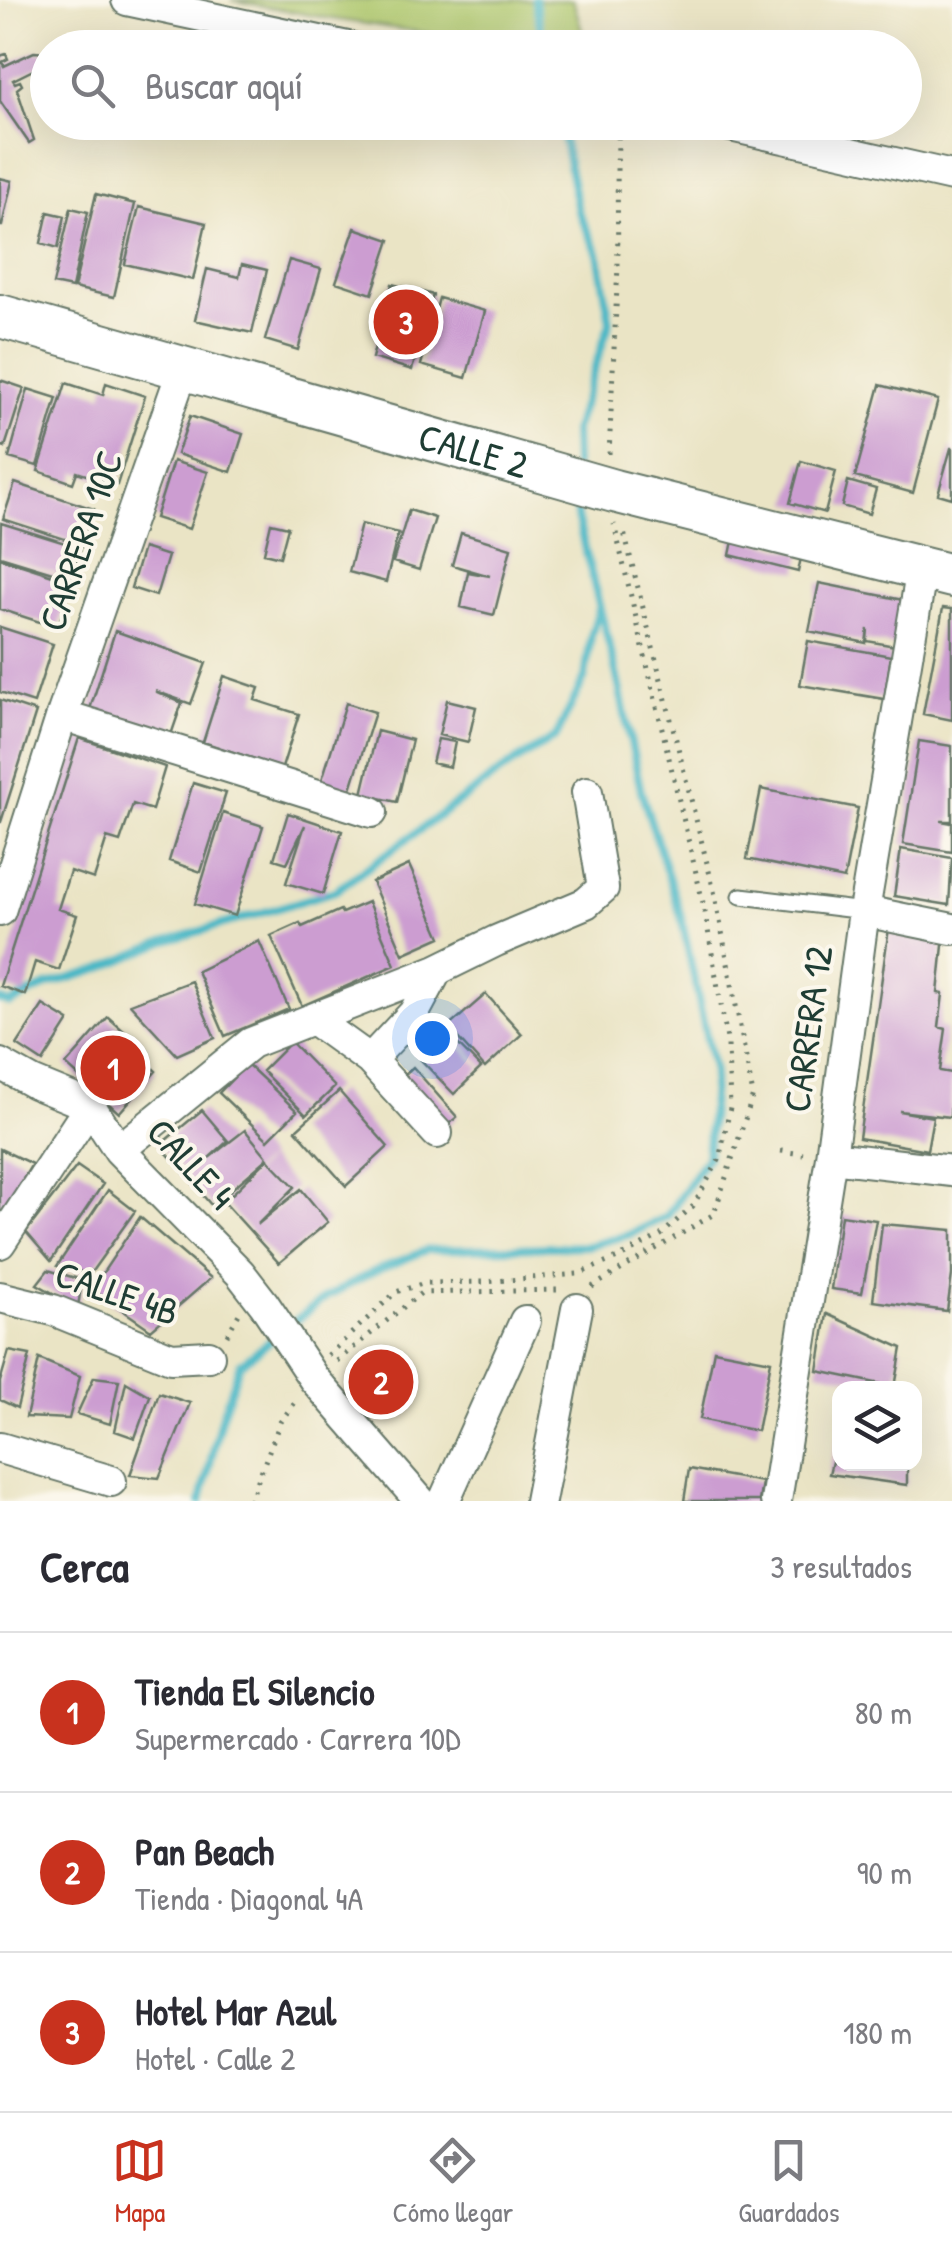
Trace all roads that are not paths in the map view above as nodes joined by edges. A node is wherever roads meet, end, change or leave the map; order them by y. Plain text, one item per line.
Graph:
1 (127, 0) edge
2 (268, 30) edge
3 (793, 140) edge
4 (952, 176) edge
5 (0, 316) edge
6 (184, 368) junction
7 (937, 572) edge
8 (62, 715) junction
9 (588, 792) dead end
10 (372, 812) dead end
11 (741, 896) dead end
12 (864, 911) junction
13 (0, 912) edge
14 (952, 929) edge
15 (437, 970) junction
16 (313, 1020) junction
17 (370, 1060) junction
18 (0, 1064) edge
19 (90, 1106) junction
20 (437, 1133) dead end
21 (119, 1150) junction
22 (830, 1156) junction
23 (952, 1171) edge
24 (0, 1243) edge
25 (579, 1295) road end
26 (0, 1297) edge
27 (525, 1321) dead end
28 (209, 1356) road end
29 (0, 1448) edge
30 (112, 1482) dead end
31 (420, 1501) edge
32 (444, 1501) edge
33 (540, 1501) edge
34 (776, 1501) edge

1 - 2 street
3 - 4 street
5 - 6 street, CALLE 2
6 - 7 street, CALLE 2
6 - 8 street, CARRERA 10C
7 - 12 street, CARRERA 12
8 - 10 street
8 - 13 street, CARRERA 10C
9 - 15 street
11 - 12 lane
12 - 14 street
12 - 22 street, CARRERA 12
15 - 16 street
15 - 17 street
16 - 17 street
16 - 21 street
17 - 20 street
18 - 19 street
19 - 21 street, CALLE 4
19 - 24 street
21 - 31 street, CALLE 4
22 - 23 street
22 - 34 street, CARRERA 12
25 - 33 street
26 - 28 street, CALLE 4B
27 - 32 street
29 - 30 street

